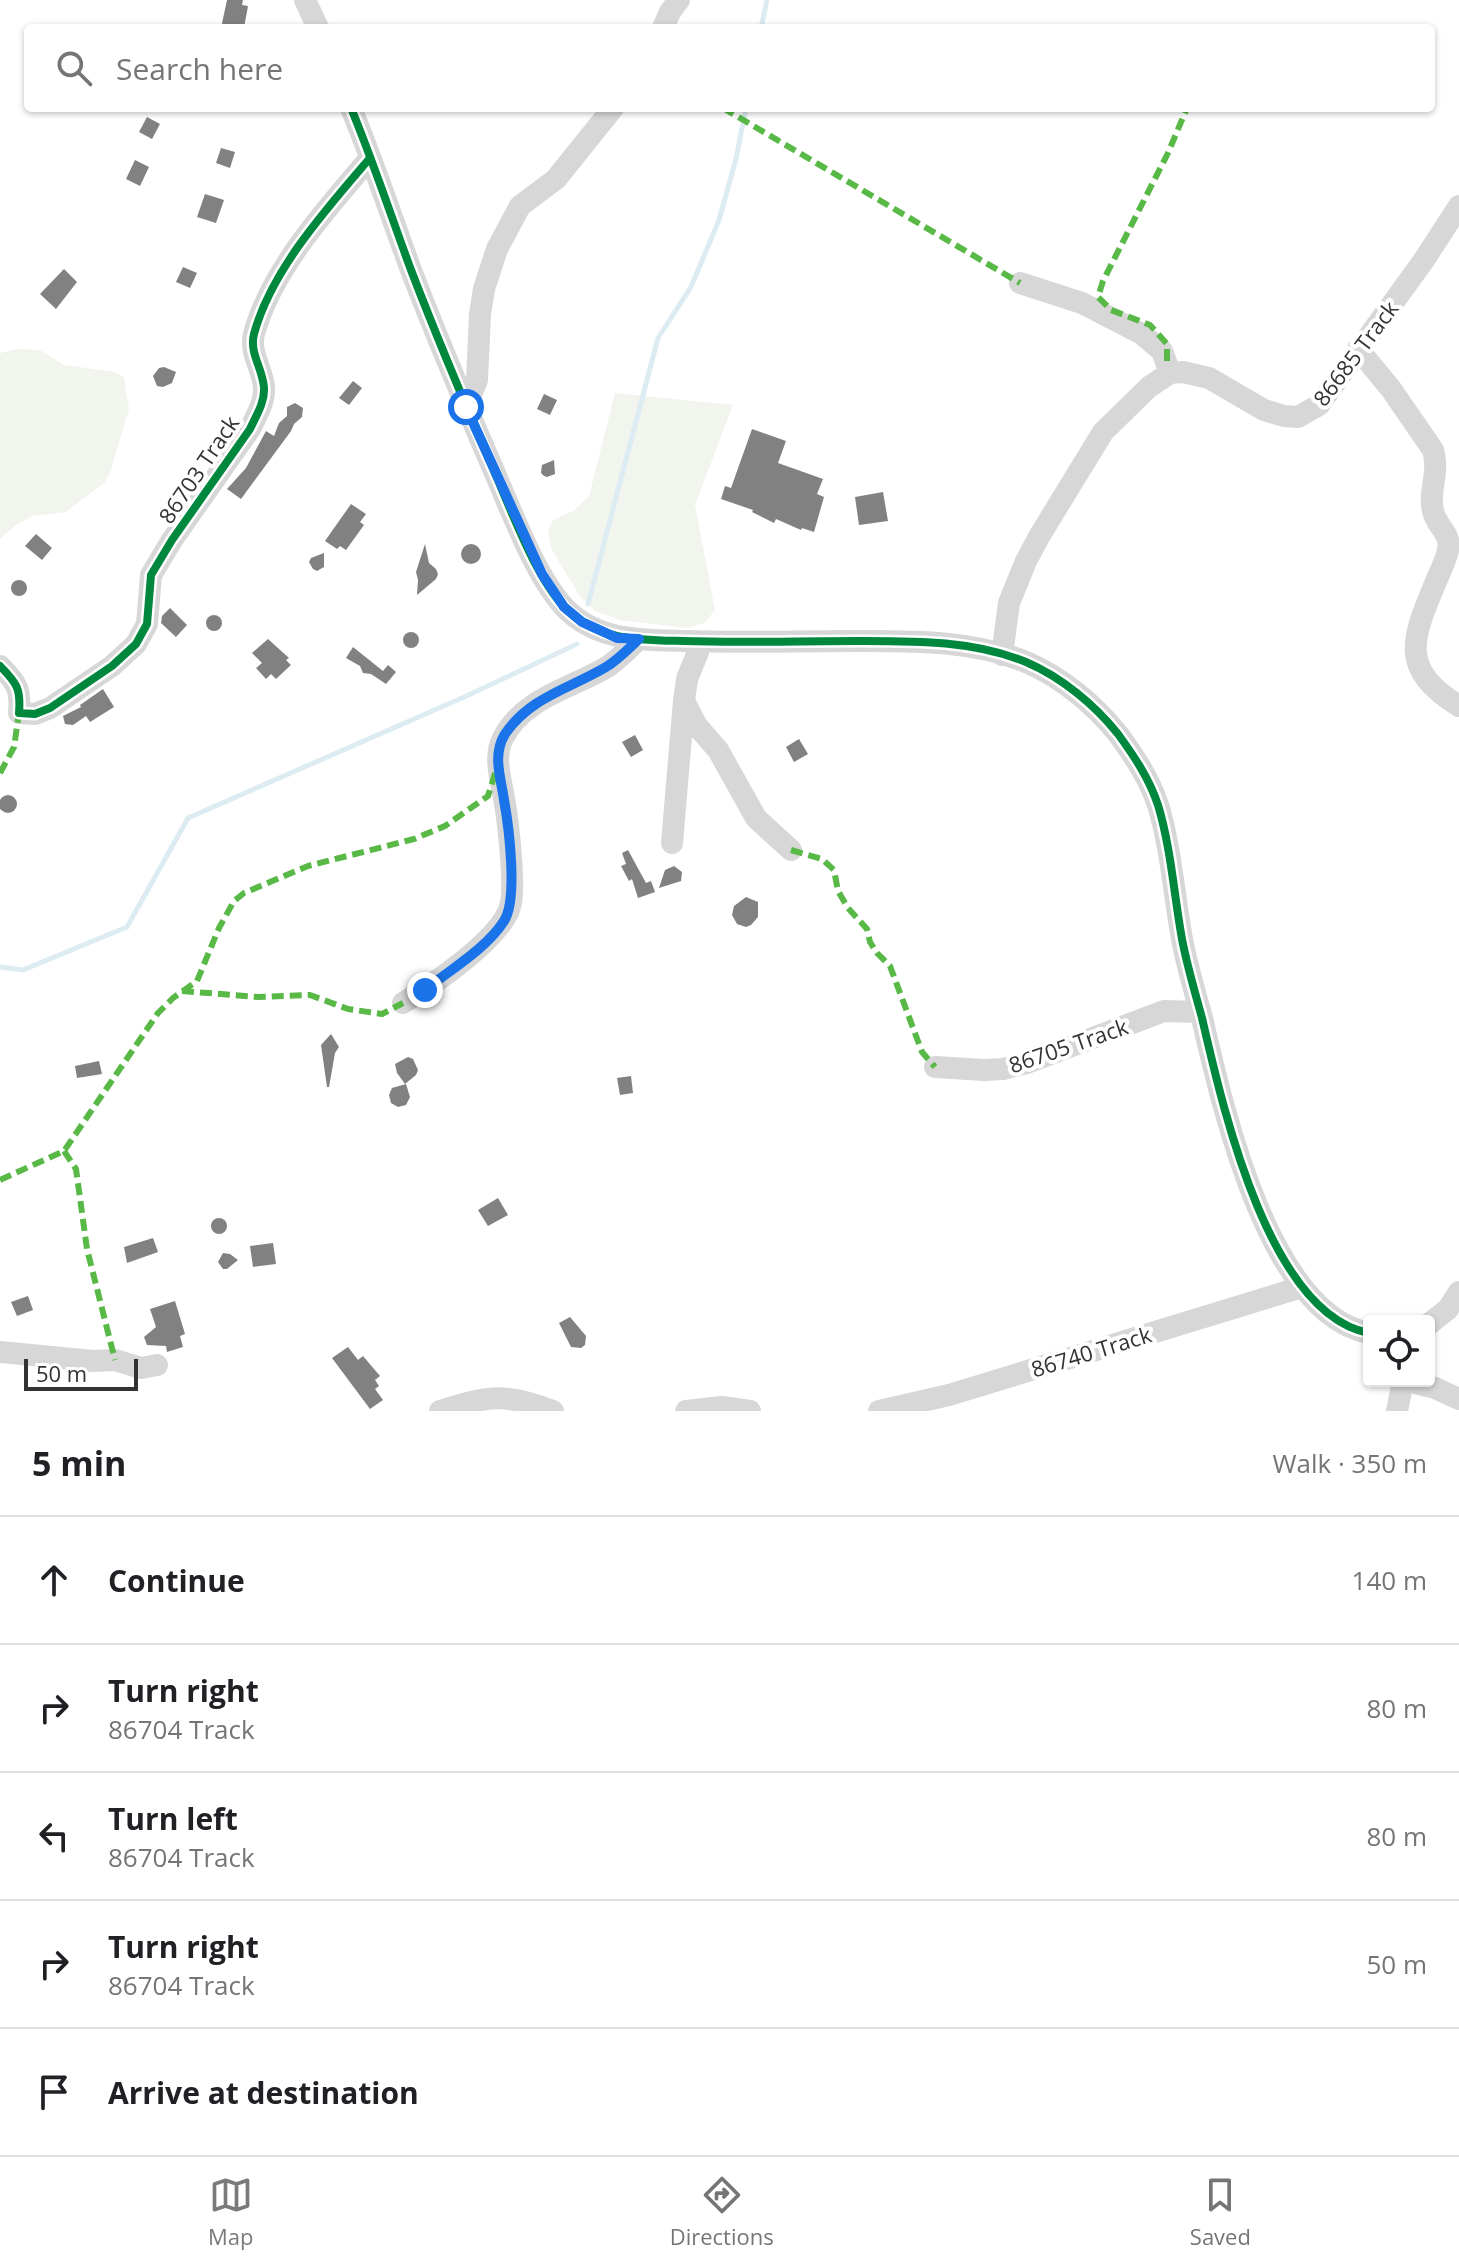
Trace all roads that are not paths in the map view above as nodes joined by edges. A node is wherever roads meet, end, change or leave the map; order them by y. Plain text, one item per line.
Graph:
1 (305, 0) edge
2 (679, 0) edge
3 (316, 24) edge
4 (665, 24) edge
5 (353, 112) edge
6 (610, 112) edge
7 (370, 158) junction
8 (1459, 206) edge
9 (1020, 283) dead end
10 (1358, 349) junction
11 (1169, 367) junction
12 (466, 407) junction
13 (639, 639) junction
14 (702, 642) junction
15 (1002, 655) junction
16 (0, 666) edge
17 (684, 701) junction
18 (1459, 706) edge
19 (672, 843) dead end
20 (791, 850) dead end
21 (403, 1003) dead end
22 (1200, 1012) junction
23 (935, 1067) dead end
24 (1302, 1287) junction
25 (1459, 1292) edge
26 (1435, 1319) edge
27 (1363, 1331) edge
28 (0, 1352) edge
29 (157, 1365) dead end
30 (1403, 1387) edge
31 (1431, 1387) edge
32 (1459, 1399) edge
33 (440, 1411) edge
34 (553, 1411) edge
35 (686, 1411) edge
36 (750, 1411) edge
37 (879, 1411) edge
38 (1397, 1411) edge

1 - 3 street
2 - 4 street
5 - 7 street
6 - 12 street
7 - 12 street
7 - 16 street, 86703 Track
8 - 10 street, 86685 Track
9 - 11 street
10 - 11 street, 86685 Track
10 - 18 street
11 - 15 street
12 - 13 street
13 - 14 street
13 - 21 street
14 - 15 street
14 - 17 street
15 - 22 street
17 - 19 street
17 - 20 street
22 - 23 street, 86705 Track
22 - 24 street
24 - 27 street
24 - 37 street, 86740 Track
25 - 26 street
28 - 29 street
30 - 38 street
31 - 32 street
33 - 34 street
35 - 36 street

